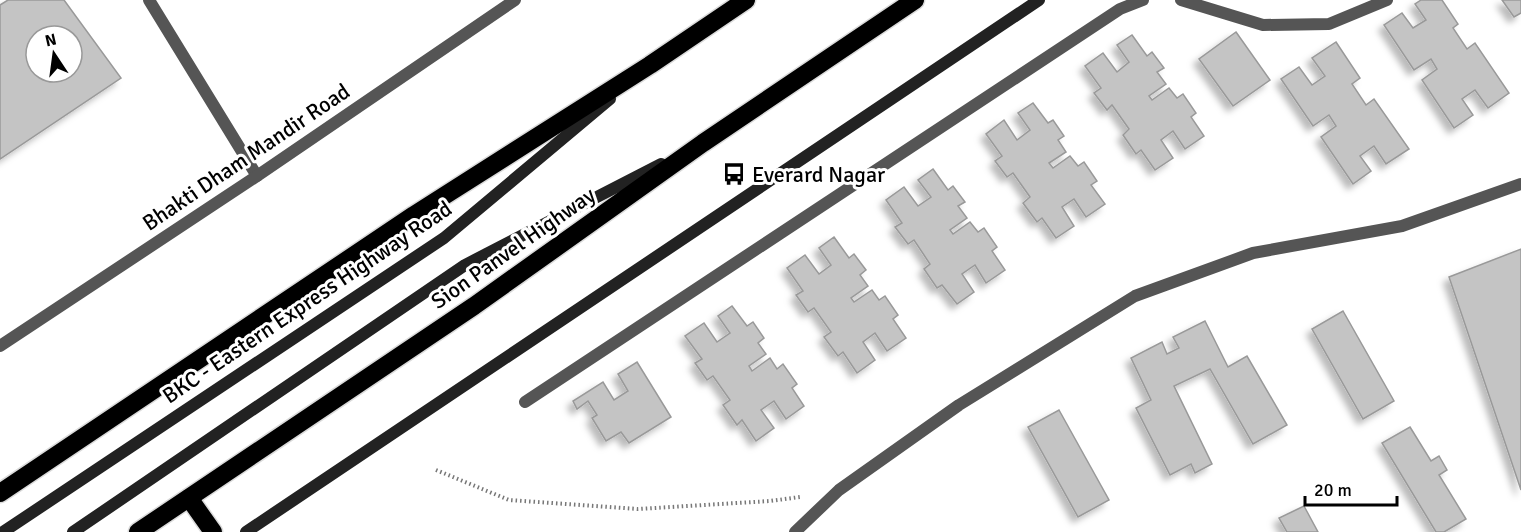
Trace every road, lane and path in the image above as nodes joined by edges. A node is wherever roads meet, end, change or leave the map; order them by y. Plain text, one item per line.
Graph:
1 (149, 0) edge
2 (515, 0) edge
3 (746, 0) edge
4 (915, 0) edge
5 (1039, 0) edge
6 (1143, 0) edge
7 (1181, 0) edge
8 (1387, 0) edge
9 (650, 65) junction
10 (703, 143) junction
11 (257, 176) junction
12 (1521, 184) edge
13 (0, 346) edge
14 (525, 402) dead end
15 (436, 470) dead end
16 (839, 490) junction
17 (0, 493) edge
18 (189, 498) junction
19 (3, 532) edge
20 (74, 532) edge
21 (138, 532) edge
22 (213, 532) edge
23 (246, 532) edge
24 (795, 532) edge

1 - 11 street
2 - 11 street, Bhakti Dham Mandir Road
3 - 9 highway
4 - 10 highway, Sion Panvel Highway
5 - 23 main road
6 - 14 street
7 - 8 street
9 - 17 highway
9 - 19 main road, BKC - Eastern Express Highway Road
10 - 18 highway, Sion Panvel Highway
10 - 20 main road
11 - 13 street, Bhakti Dham Mandir Road
12 - 16 street
15 - 16 path
16 - 24 street
18 - 21 highway, Sion Panvel Highway
18 - 22 highway

